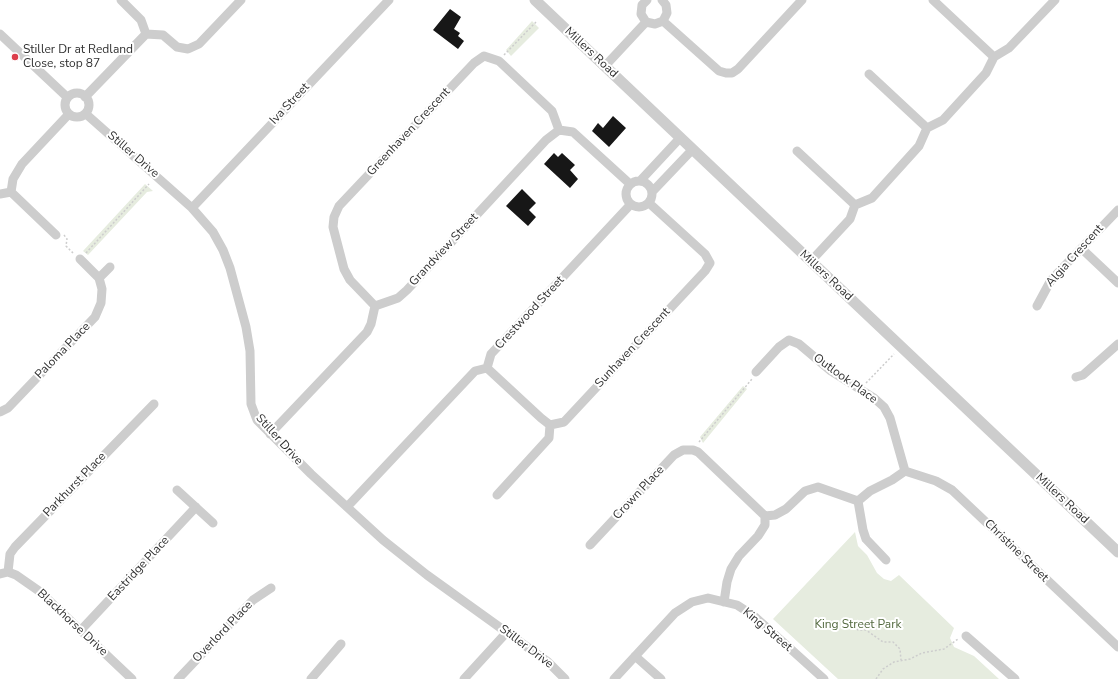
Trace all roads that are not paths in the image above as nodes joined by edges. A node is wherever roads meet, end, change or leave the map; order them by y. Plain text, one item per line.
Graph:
1 (121, 0) edge
2 (241, 0) edge
3 (389, 0) edge
4 (534, 0) edge
5 (645, 0) edge
6 (802, 0) edge
7 (933, 0) edge
8 (1055, 0) edge
9 (664, 1) edge
10 (663, 21) junction
11 (646, 22) junction
12 (0, 34) edge
13 (146, 34) junction
14 (994, 57) junction
15 (605, 66) junction
16 (869, 74) dead end
17 (67, 97) junction
18 (85, 97) junction
19 (86, 114) junction
20 (68, 115) junction
21 (927, 128) junction
22 (559, 130) junction
23 (680, 138) junction
24 (692, 150) junction
25 (797, 151) dead end
26 (640, 181) junction
27 (630, 184) junction
28 (11, 192) junction
29 (652, 192) junction
30 (0, 194) edge
31 (649, 203) junction
32 (631, 204) junction
33 (855, 205) junction
34 (192, 208) junction
35 (1118, 210) edge
36 (56, 235) road end
37 (1082, 249) junction
38 (80, 260) road end
39 (811, 261) junction
40 (110, 267) dead end
41 (99, 278) junction
42 (1118, 283) edge
43 (376, 306) junction
44 (1037, 306) dead end
45 (1118, 344) edge
46 (486, 368) junction
47 (756, 372) road end
48 (1076, 376) dead end
49 (154, 404) dead end
50 (0, 412) edge
51 (550, 425) junction
52 (270, 434) junction
53 (905, 471) junction
54 (178, 490) dead end
55 (497, 495) dead end
56 (858, 501) junction
57 (196, 507) junction
58 (347, 507) junction
59 (765, 516) junction
60 (213, 523) dead end
61 (590, 545) dead end
62 (1118, 552) edge
63 (886, 560) dead end
64 (4, 573) edge
65 (271, 588) dead end
66 (724, 602) junction
67 (81, 630) junction
68 (507, 632) junction
69 (966, 636) road end
70 (341, 644) dead end
71 (1118, 647) edge
72 (635, 656) junction
73 (132, 679) edge
74 (178, 679) edge
75 (311, 679) edge
76 (464, 679) edge
77 (565, 679) edge
78 (614, 679) edge
79 (661, 679) edge
80 (824, 679) edge
81 (1015, 679) edge

1 - 13 street
2 - 13 street
3 - 34 street, Iva Street
4 - 15 street, Millers Road
5 - 11 street
6 - 10 street
7 - 14 street
8 - 14 street
9 - 10 street
10 - 11 street
11 - 15 street
12 - 17 street
13 - 18 street
14 - 21 street
15 - 23 street, Millers Road
16 - 21 street
17 - 18 street
17 - 20 street
18 - 19 street
19 - 20 street
19 - 34 street, Stiller Drive
20 - 28 street
21 - 33 street
22 - 27 street
22 - 43 street, Grandview Street
22 - 43 street, Greenhaven Crescent
23 - 24 street, Millers Road
23 - 26 street
24 - 29 street
24 - 39 street, Millers Road
25 - 33 street
26 - 27 street
26 - 29 street
27 - 32 street
28 - 30 street
28 - 36 street
29 - 31 street
31 - 32 street
31 - 51 street, Sunhaven Crescent
32 - 46 street, Crestwood Street
33 - 39 street
34 - 52 street, Stiller Drive
35 - 37 street, Algia Crescent
37 - 42 street
37 - 44 street, Algia Crescent
38 - 41 street
39 - 62 street, Millers Road
40 - 41 street
41 - 50 street, Paloma Place
43 - 52 street
45 - 48 street
46 - 51 street
46 - 58 street
47 - 53 street, Outlook Place
49 - 64 street, Parkhurst Place
51 - 55 street
52 - 58 street, Stiller Drive
53 - 56 street
53 - 71 street, Christine Street
54 - 57 street
56 - 59 street
56 - 63 street
57 - 60 street
57 - 67 street, Eastridge Place
58 - 68 street, Stiller Drive
59 - 61 street, Crown Place
59 - 66 street
64 - 67 street, Blackhorse Drive
65 - 74 street, Overlord Place
66 - 72 street, King Street
66 - 80 street, King Street
67 - 73 street, Blackhorse Drive
68 - 76 street
68 - 77 street, Stiller Drive
69 - 81 street
70 - 75 street
72 - 78 street, King Street
72 - 79 street

